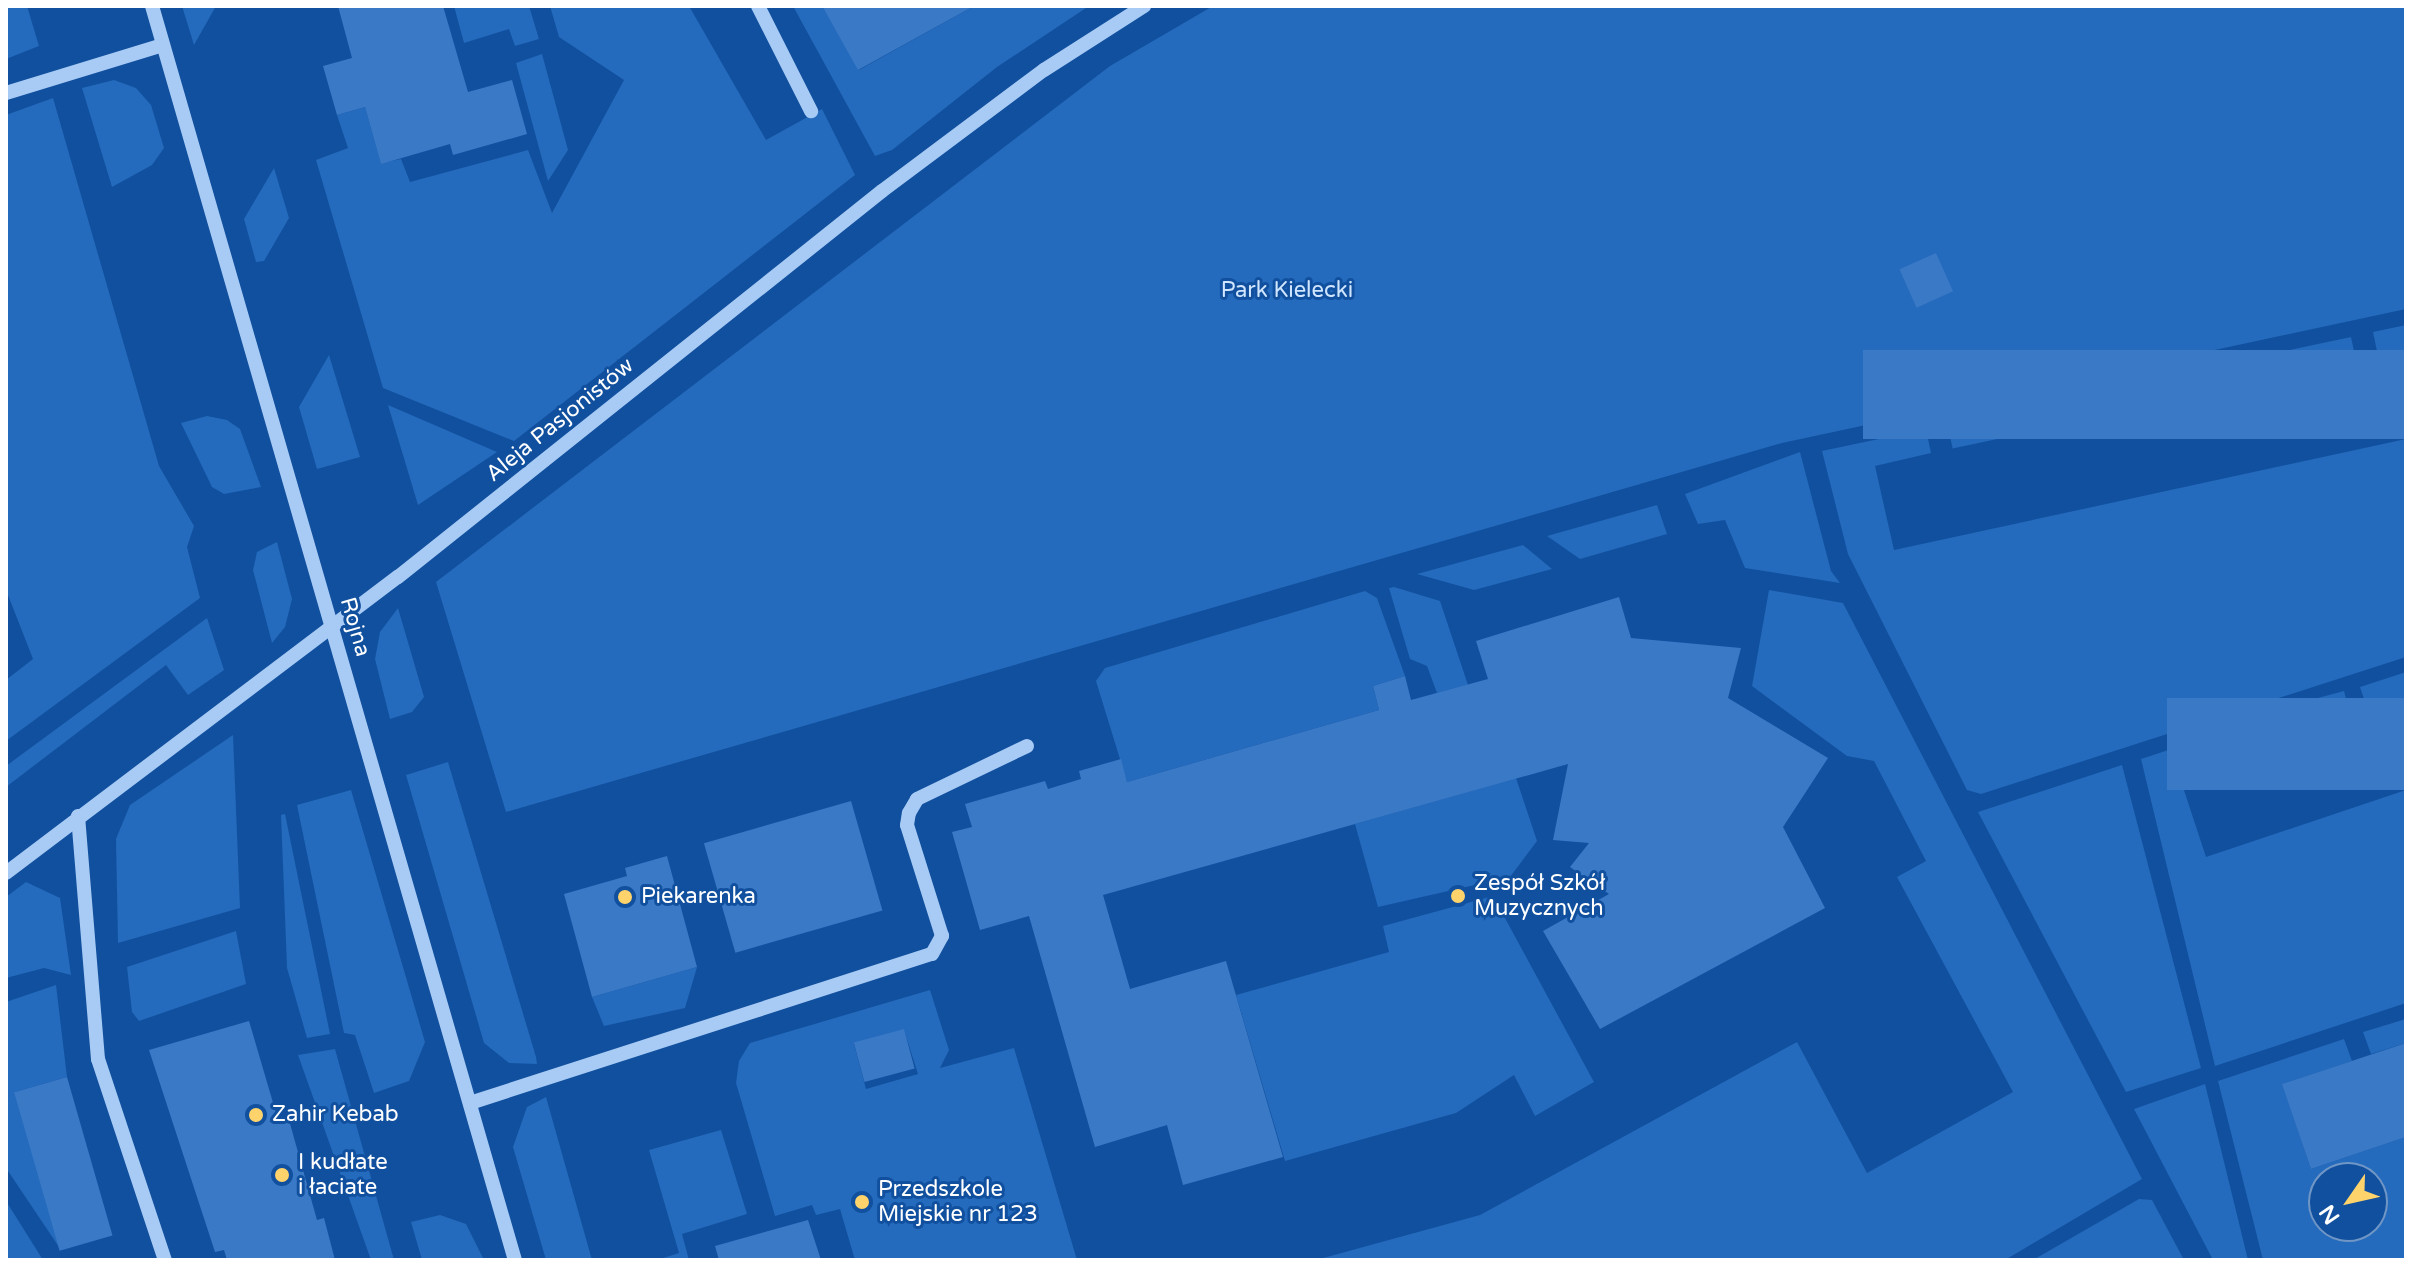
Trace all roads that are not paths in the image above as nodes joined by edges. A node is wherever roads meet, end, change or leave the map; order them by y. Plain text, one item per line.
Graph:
1 (152, 6) edge
2 (758, 6) edge
3 (1144, 6) edge
4 (163, 45) junction
5 (6, 93) edge
6 (811, 111) dead end
7 (333, 628) junction
8 (1027, 746) dead end
9 (78, 816) junction
10 (6, 873) edge
11 (470, 1103) junction
12 (165, 1260) edge
13 (515, 1260) edge

1 - 4 street, Rojna
2 - 6 street
3 - 7 street, Aleja Pasjonistów
4 - 5 street
4 - 7 street, Rojna
7 - 9 street, Aleja Pasjonistów
7 - 11 street, Rojna
8 - 11 street
9 - 10 street, Aleja Pasjonistów
9 - 12 street
11 - 13 street, Rojna

